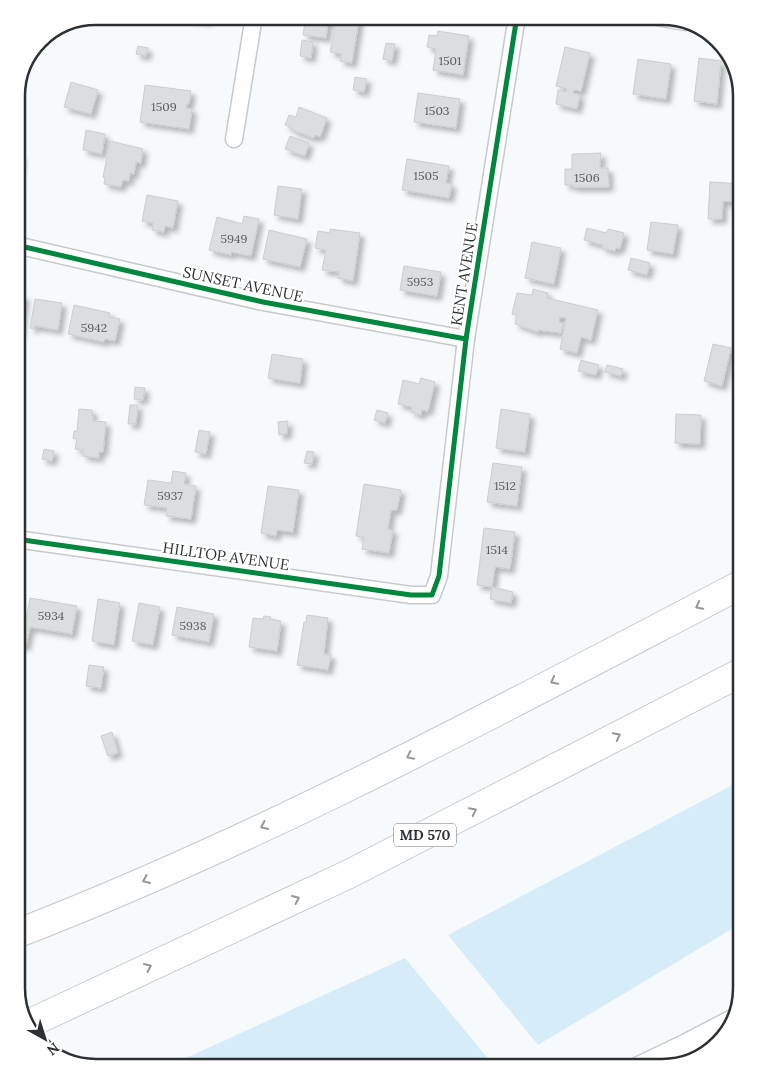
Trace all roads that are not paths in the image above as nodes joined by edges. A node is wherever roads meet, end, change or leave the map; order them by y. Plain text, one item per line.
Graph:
1 (253, 25) edge
2 (516, 25) edge
3 (234, 139) dead end
4 (25, 247) edge
5 (466, 339) junction
6 (25, 540) edge
7 (733, 589) edge
8 (432, 595) joint
9 (733, 677) edge
10 (25, 930) edge
11 (104, 987) junction
12 (30, 1016) edge
13 (33, 1022) edge
14 (721, 1027) edge
15 (659, 1059) edge

1 - 3 street
2 - 5 street, KENT AVENUE
4 - 5 street, SUNSET AVENUE
5 - 8 street, KENT AVENUE
6 - 8 street, HILLTOP AVENUE
7 -> 10 highway
11 -> 9 highway, MD 570
11 - 12 highway, MD 570
11 - 13 highway
14 - 15 street

